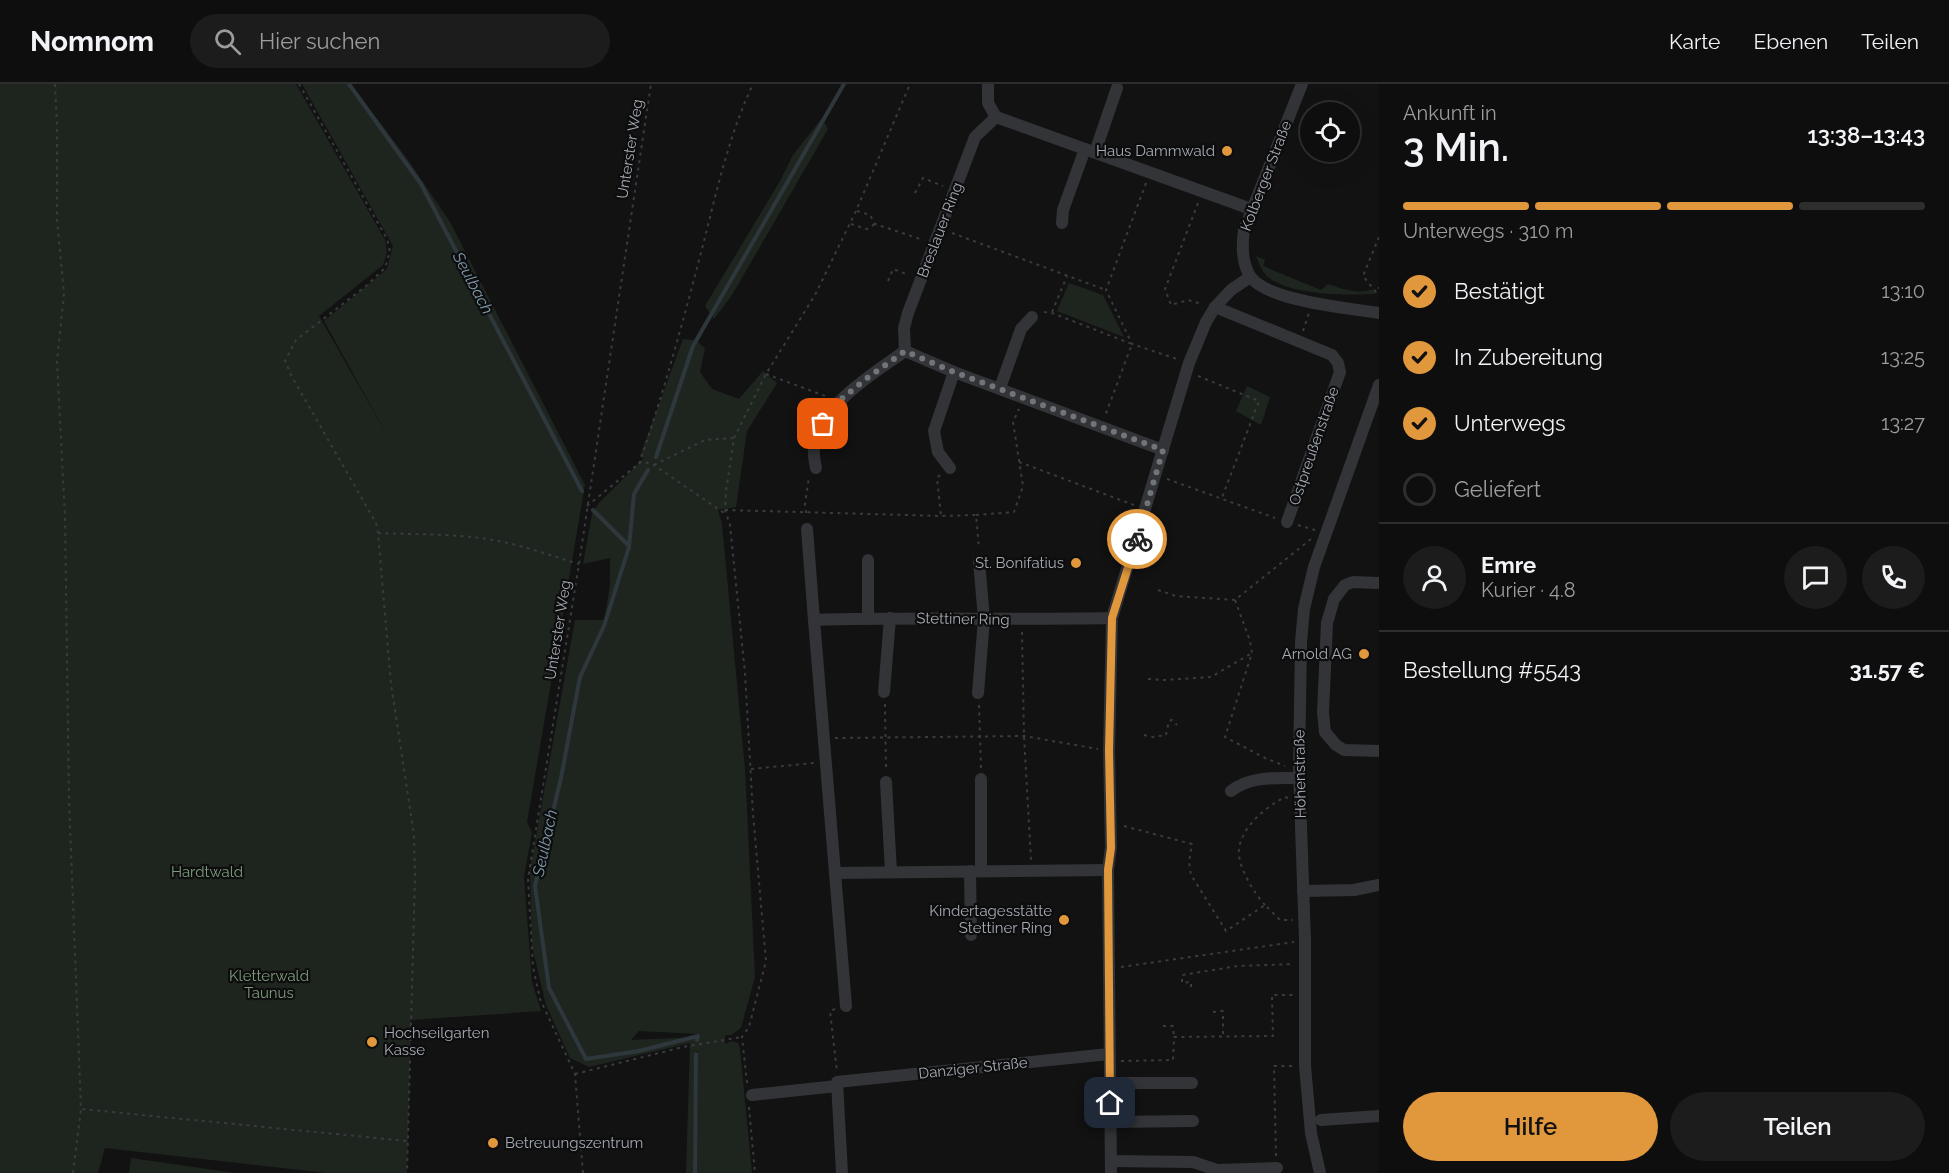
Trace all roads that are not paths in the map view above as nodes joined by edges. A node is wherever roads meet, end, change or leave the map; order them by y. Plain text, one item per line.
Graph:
1 (988, 84) edge
2 (1302, 84) edge
3 (1117, 88) dead end
4 (996, 117) junction
5 (1090, 151) junction
6 (1251, 208) junction
7 (1062, 222) dead end
8 (1250, 277) junction
9 (1216, 306) junction
10 (1379, 313) edge
11 (1032, 317) road end
12 (905, 351) junction
13 (954, 372) junction
14 (1379, 386) edge
15 (1000, 388) junction
16 (1163, 450) junction
17 (816, 468) road end
18 (950, 468) road end
19 (1287, 522) road end
20 (807, 529) road end
21 (868, 560) dead end
22 (980, 561) road end
23 (1379, 583) edge
24 (868, 618) junction
25 (890, 618) junction
26 (1112, 618) junction
27 (984, 619) junction
28 (814, 620) junction
29 (884, 692) road end
30 (978, 693) road end
31 (1379, 751) edge
32 (1299, 774) junction
33 (981, 779) road end
34 (886, 782) road end
35 (1231, 791) dead end
36 (1108, 870) junction
37 (975, 871) junction
38 (891, 872) junction
39 (835, 873) junction
40 (1379, 885) edge
41 (1303, 891) junction
42 (971, 935) dead end
43 (846, 1006) road end
44 (1109, 1058) junction
45 (1109, 1083) junction
46 (1192, 1083) dead end
47 (837, 1084) junction
48 (749, 1095) road end
49 (1379, 1116) edge
50 (1321, 1120) dead end
51 (1193, 1121) dead end
52 (1110, 1122) junction
53 (1111, 1167) edge
54 (1277, 1168) road end
55 (842, 1173) edge
56 (1320, 1173) edge

1 - 4 street
2 - 6 street, Kolberger Straße
3 - 5 street
4 - 5 street
4 - 12 street, Breslauer Ring
5 - 6 street
5 - 7 street
6 - 8 street, Kolberger Straße
8 - 9 street
8 - 10 street
9 - 16 street
9 - 19 street, Ostpreußenstraße
11 - 15 street
12 - 13 street
12 - 17 street
13 - 15 street
13 - 18 street
14 - 32 street, Höhenstraße
15 - 16 street
16 - 26 street
20 - 28 street
21 - 24 street
22 - 27 street
23 - 31 street
24 - 25 street, Stettiner Ring
24 - 28 street, Stettiner Ring
25 - 27 street, Stettiner Ring
25 - 29 street
26 - 27 street, Stettiner Ring
26 - 36 street
27 - 30 street
28 - 39 street
32 - 35 street
32 - 41 street, Höhenstraße
33 - 37 street
34 - 38 street
36 - 37 street
36 - 44 street
37 - 38 street
37 - 42 street
38 - 39 street
39 - 43 street
40 - 41 street
41 - 56 street, Höhenstraße
44 - 45 street
44 - 47 street, Danziger Straße
45 - 46 street
45 - 52 street
47 - 48 street, Danziger Straße
47 - 55 street
49 - 50 street
51 - 52 street
52 - 53 street
53 - 54 street

